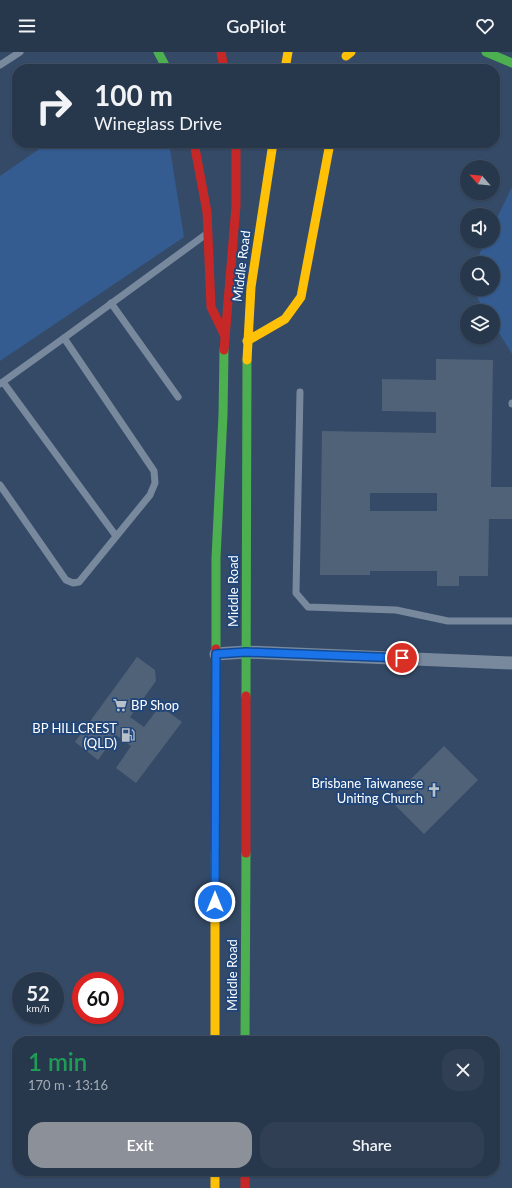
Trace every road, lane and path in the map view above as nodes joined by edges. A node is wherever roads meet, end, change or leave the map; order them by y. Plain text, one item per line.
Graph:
1 (20, 52) edge
2 (158, 52) edge
3 (220, 52) edge
4 (288, 52) edge
5 (486, 52) edge
6 (10, 54) edge
7 (512, 63) edge
8 (165, 64) edge
9 (223, 64) edge
10 (286, 64) edge
11 (0, 65) edge
12 (195, 148) edge
13 (236, 148) edge
14 (272, 148) edge
15 (329, 148) edge
16 (208, 232) junction
17 (111, 304) junction
18 (224, 336) junction
19 (64, 338) junction
20 (247, 341) junction
21 (2, 383) edge
22 (300, 392) dead end
23 (178, 397) dead end
24 (0, 485) edge
25 (116, 536) junction
26 (512, 621) edge
27 (246, 652) junction
28 (216, 654) junction
29 (512, 663) edge
30 (215, 1036) edge
31 (245, 1036) edge
32 (215, 1176) edge
33 (245, 1176) edge
34 (215, 1188) edge
35 (245, 1188) edge

1 - 6 lane
2 - 8 main road
3 - 9 main road
4 - 10 main road
5 - 7 main road
6 - 11 lane
12 - 16 main road
13 - 18 main road, Middle Road
14 - 20 main road, Middle Road
15 - 20 main road
16 - 17 lane
16 - 18 main road
17 - 19 lane
17 - 23 lane
18 - 28 main road, Middle Road
19 - 21 lane
19 - 25 lane
20 - 27 main road, Middle Road
21 - 25 lane
22 - 26 lane
24 - 25 lane
27 - 28 street
27 - 29 street
27 - 31 main road, Middle Road
28 - 30 main road, Middle Road
32 - 34 main road
33 - 35 main road

